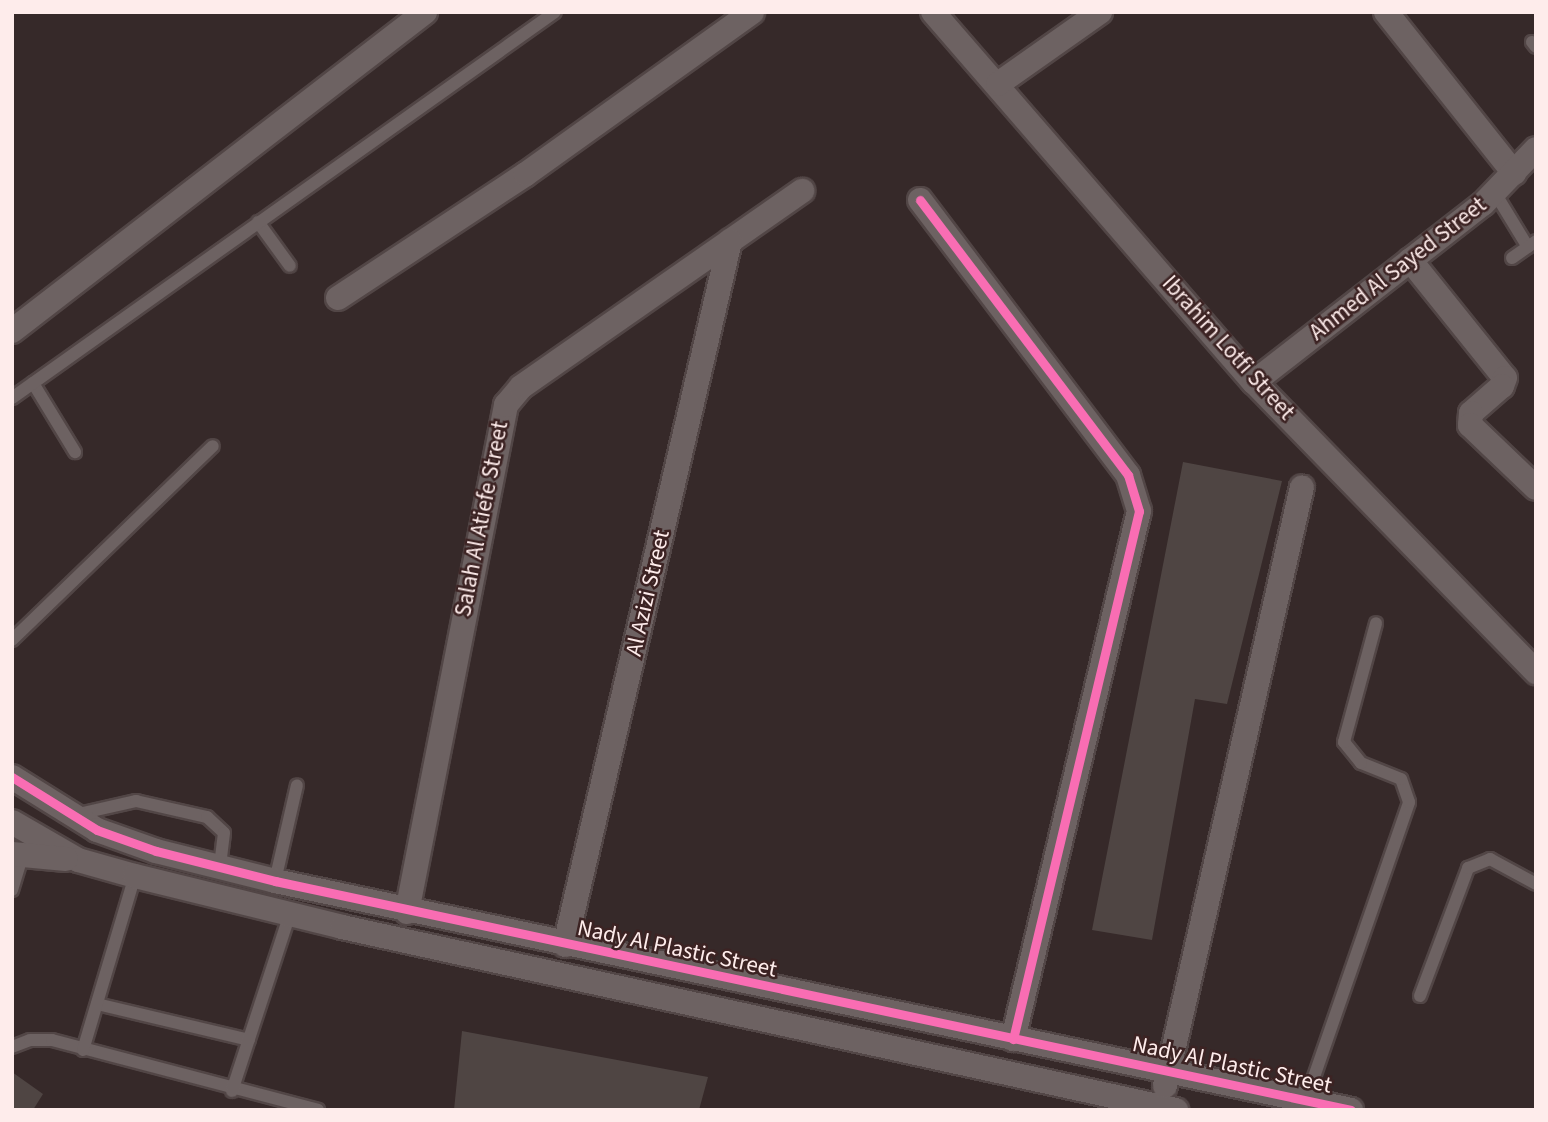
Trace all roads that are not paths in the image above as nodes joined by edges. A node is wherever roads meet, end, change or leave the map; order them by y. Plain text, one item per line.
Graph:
1 (425, 12) edge
2 (555, 12) edge
3 (752, 12) edge
4 (933, 12) edge
5 (1100, 12) edge
6 (1386, 12) edge
7 (998, 84) junction
8 (1536, 149) edge
9 (1514, 173) junction
10 (802, 191) dead end
11 (1495, 193) junction
12 (920, 200) dead end
13 (258, 222) junction
14 (730, 241) junction
15 (1532, 244) edge
16 (1512, 258) dead end
17 (1410, 260) junction
18 (290, 266) dead end
19 (338, 298) dead end
20 (12, 331) edge
21 (1254, 382) junction
22 (33, 383) junction
23 (12, 398) edge
24 (213, 446) dead end
25 (75, 452) dead end
26 (1302, 487) dead end
27 (1536, 487) edge
28 (1376, 623) dead end
29 (12, 640) edge
30 (1536, 672) edge
31 (12, 777) edge
32 (297, 785) dead end
33 (71, 816) junction
34 (12, 821) edge
35 (18, 855) edge
36 (78, 860) junction
37 (220, 867) junction
38 (135, 876) junction
39 (275, 881) junction
40 (1536, 884) edge
41 (12, 890) edge
42 (407, 912) junction
43 (290, 914) junction
44 (565, 945) junction
45 (1420, 996) dead end
46 (97, 1004) junction
47 (1013, 1039) junction
48 (249, 1040) junction
49 (12, 1047) edge
50 (83, 1050) junction
51 (1168, 1071) junction
52 (232, 1091) junction
53 (1306, 1100) junction
54 (1168, 1108) edge
55 (318, 1110) edge
56 (1351, 1110) edge

1 - 20 street
2 - 13 lane
3 - 19 street
4 - 7 street, Ibrahim Lotfi Street
5 - 7 street
6 - 9 street
7 - 21 street, Ibrahim Lotfi Street
8 - 9 street, Ahmed Al Sayed Street
9 - 11 street, Ahmed Al Sayed Street
10 - 14 street, Salah Al Atiefe Street
11 - 15 lane
11 - 17 street, Ahmed Al Sayed Street
12 - 47 street
13 - 18 lane
13 - 22 lane
14 - 42 street, Salah Al Atiefe Street
14 - 44 street, Al Azizi Street
15 - 16 lane
17 - 21 street, Ahmed Al Sayed Street
17 - 27 street
21 - 30 street, Ibrahim Lotfi Street
22 - 23 lane
22 - 25 lane
24 - 29 lane
26 - 51 street
28 - 53 lane
31 - 33 street, Nady Al Plastic Street
32 - 39 lane
33 - 37 street, Nady Al Plastic Street
33 - 37 lane
34 - 36 street
35 - 36 street
35 - 41 lane
36 - 38 street
37 - 39 street, Nady Al Plastic Street
38 - 43 street
38 - 46 lane
39 - 42 street, Nady Al Plastic Street
40 - 45 lane
42 - 44 street, Nady Al Plastic Street
43 - 48 lane
43 - 54 street
44 - 47 street, Nady Al Plastic Street
46 - 48 lane
46 - 50 lane
47 - 51 street, Nady Al Plastic Street
48 - 52 lane
49 - 50 lane
50 - 52 lane
51 - 53 street, Nady Al Plastic Street
51 - 54 street
52 - 55 lane
53 - 56 street, Nady Al Plastic Street

